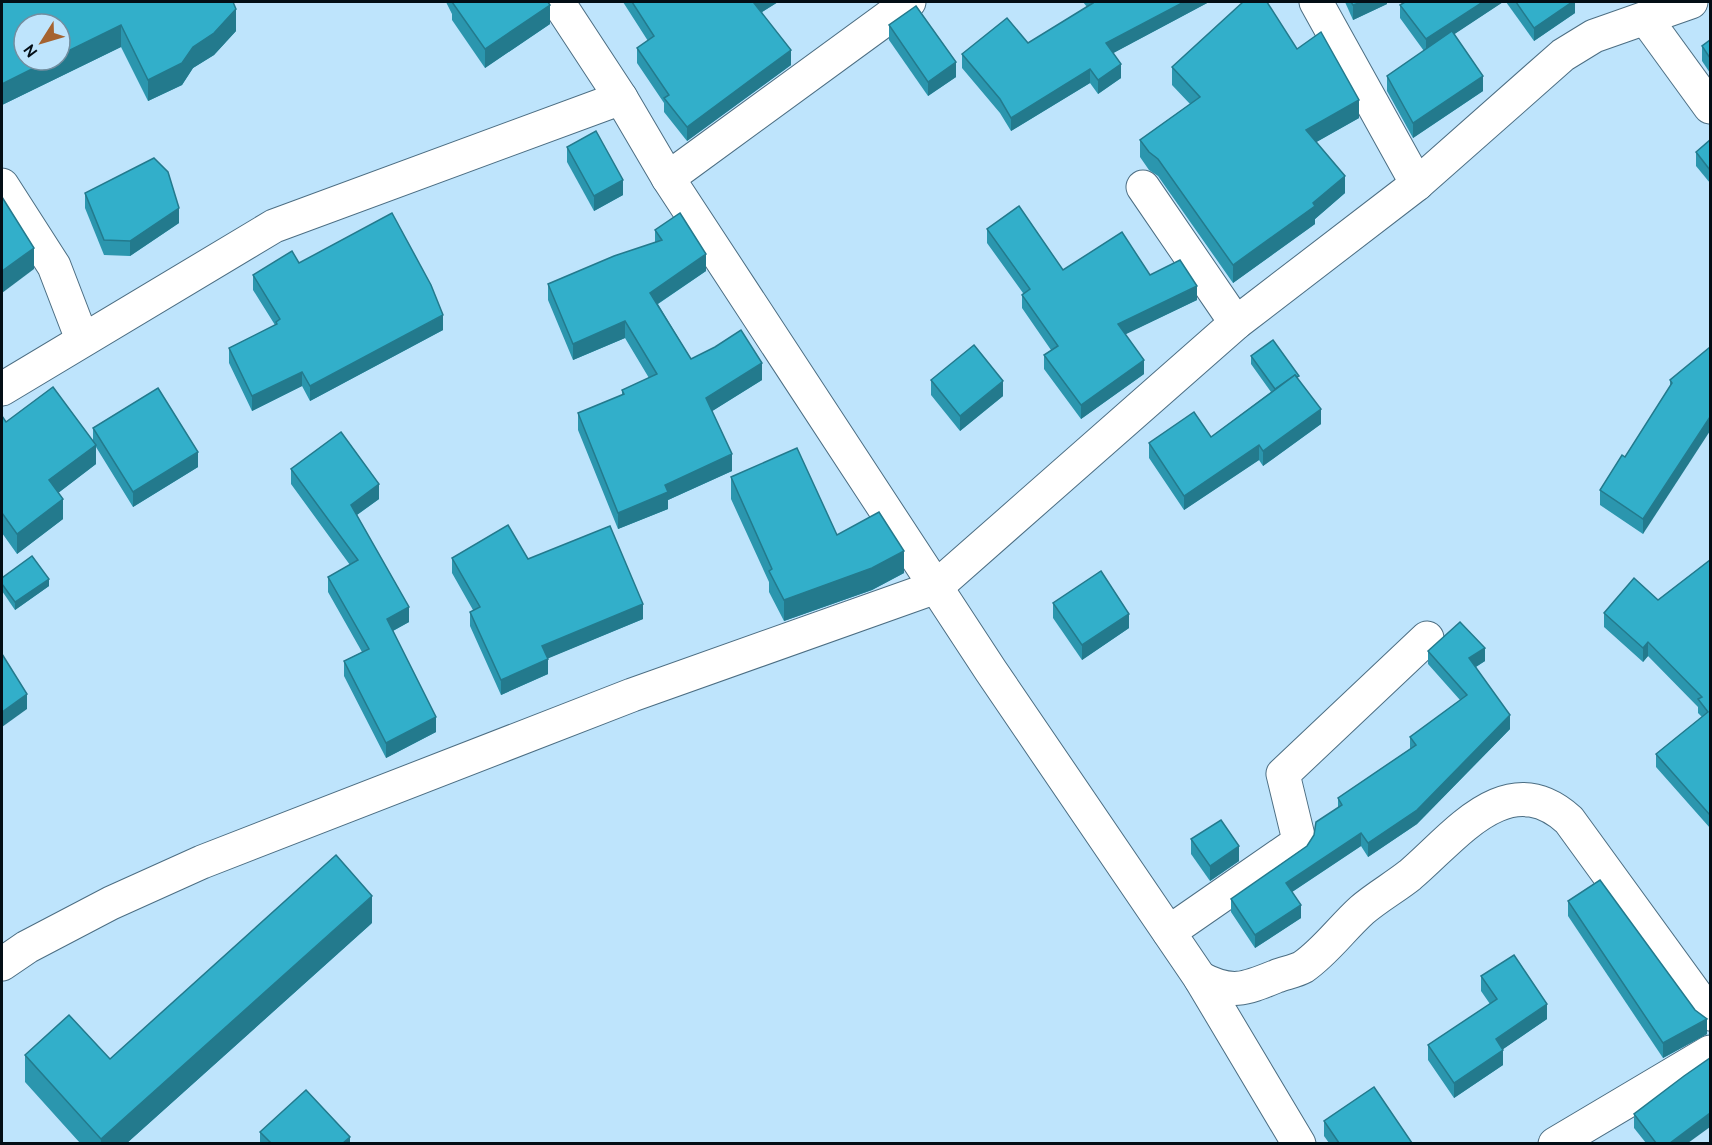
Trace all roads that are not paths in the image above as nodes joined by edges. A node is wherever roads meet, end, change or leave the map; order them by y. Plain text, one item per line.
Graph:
1 (558, 2) edge
2 (909, 2) edge
3 (1316, 2) edge
4 (1691, 2) edge
5 (1646, 19) junction
6 (621, 98) junction
7 (1710, 107) edge
8 (668, 178) junction
9 (1417, 184) junction
10 (2, 185) edge
11 (1143, 187) dead end
12 (1236, 323) junction
13 (82, 339) junction
14 (2, 389) edge
15 (936, 587) junction
16 (1427, 638) dead end
17 (1169, 932) junction
18 (2, 964) edge
19 (1200, 978) junction
20 (1710, 1014) edge
21 (1710, 1052) edge
22 (1299, 1143) edge
23 (1555, 1143) edge

1 - 6 street
2 - 8 street
3 - 9 street
4 - 5 street
5 - 7 street
5 - 9 street
6 - 8 street
6 - 13 street
8 - 15 street
9 - 12 street
10 - 13 street
11 - 12 street
12 - 15 street
13 - 14 street
15 - 17 street
15 - 18 street
16 - 17 street
17 - 19 street
19 - 20 street
19 - 22 street
21 - 23 street

